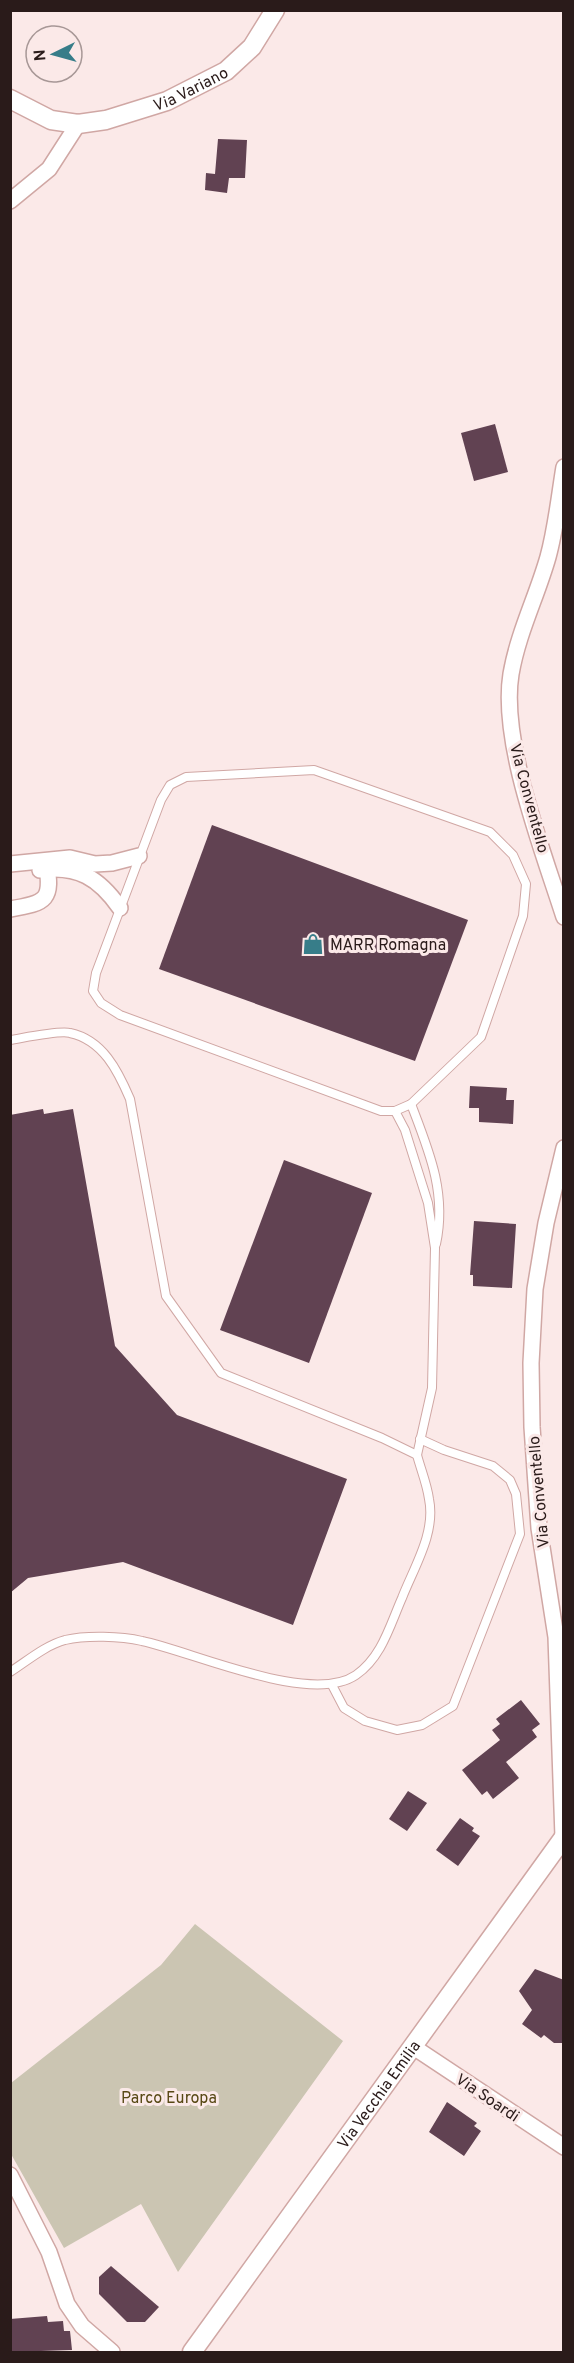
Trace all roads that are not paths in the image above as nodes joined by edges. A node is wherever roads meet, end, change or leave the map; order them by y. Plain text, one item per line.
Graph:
1 (275, 10) edge
2 (10, 99) edge
3 (78, 124) junction
4 (10, 201) edge
5 (564, 467) edge
6 (140, 856) junction
7 (10, 864) edge
8 (47, 864) junction
9 (10, 874) edge
10 (120, 908) junction
11 (10, 909) edge
12 (564, 917) edge
13 (10, 1040) edge
14 (411, 1104) junction
15 (395, 1111) junction
16 (564, 1149) edge
17 (435, 1248) junction
18 (420, 1439) junction
19 (417, 1455) junction
20 (10, 1672) edge
21 (332, 1685) junction
22 (563, 1837) edge
23 (412, 2046) junction
24 (564, 2147) edge
25 (10, 2175) edge
26 (111, 2352) edge
27 (192, 2352) edge

1 - 3 street, Via Variano
2 - 3 street, Via Variano
3 - 4 street
5 - 12 street, Via Conventello
6 - 8 street
6 - 10 lane
6 - 14 lane
7 - 8 street
8 - 9 street
8 - 10 street
8 - 11 street
10 - 15 lane
13 - 19 lane
14 - 15 lane
14 - 17 lane
15 - 17 lane
16 - 22 street, Via Conventello
17 - 18 lane
18 - 19 lane
18 - 21 lane
19 - 21 lane
20 - 21 lane
22 - 23 street, Via Vecchia Emilia
23 - 24 street, Via Soardi
23 - 27 street, Via Vecchia Emilia
25 - 26 street

